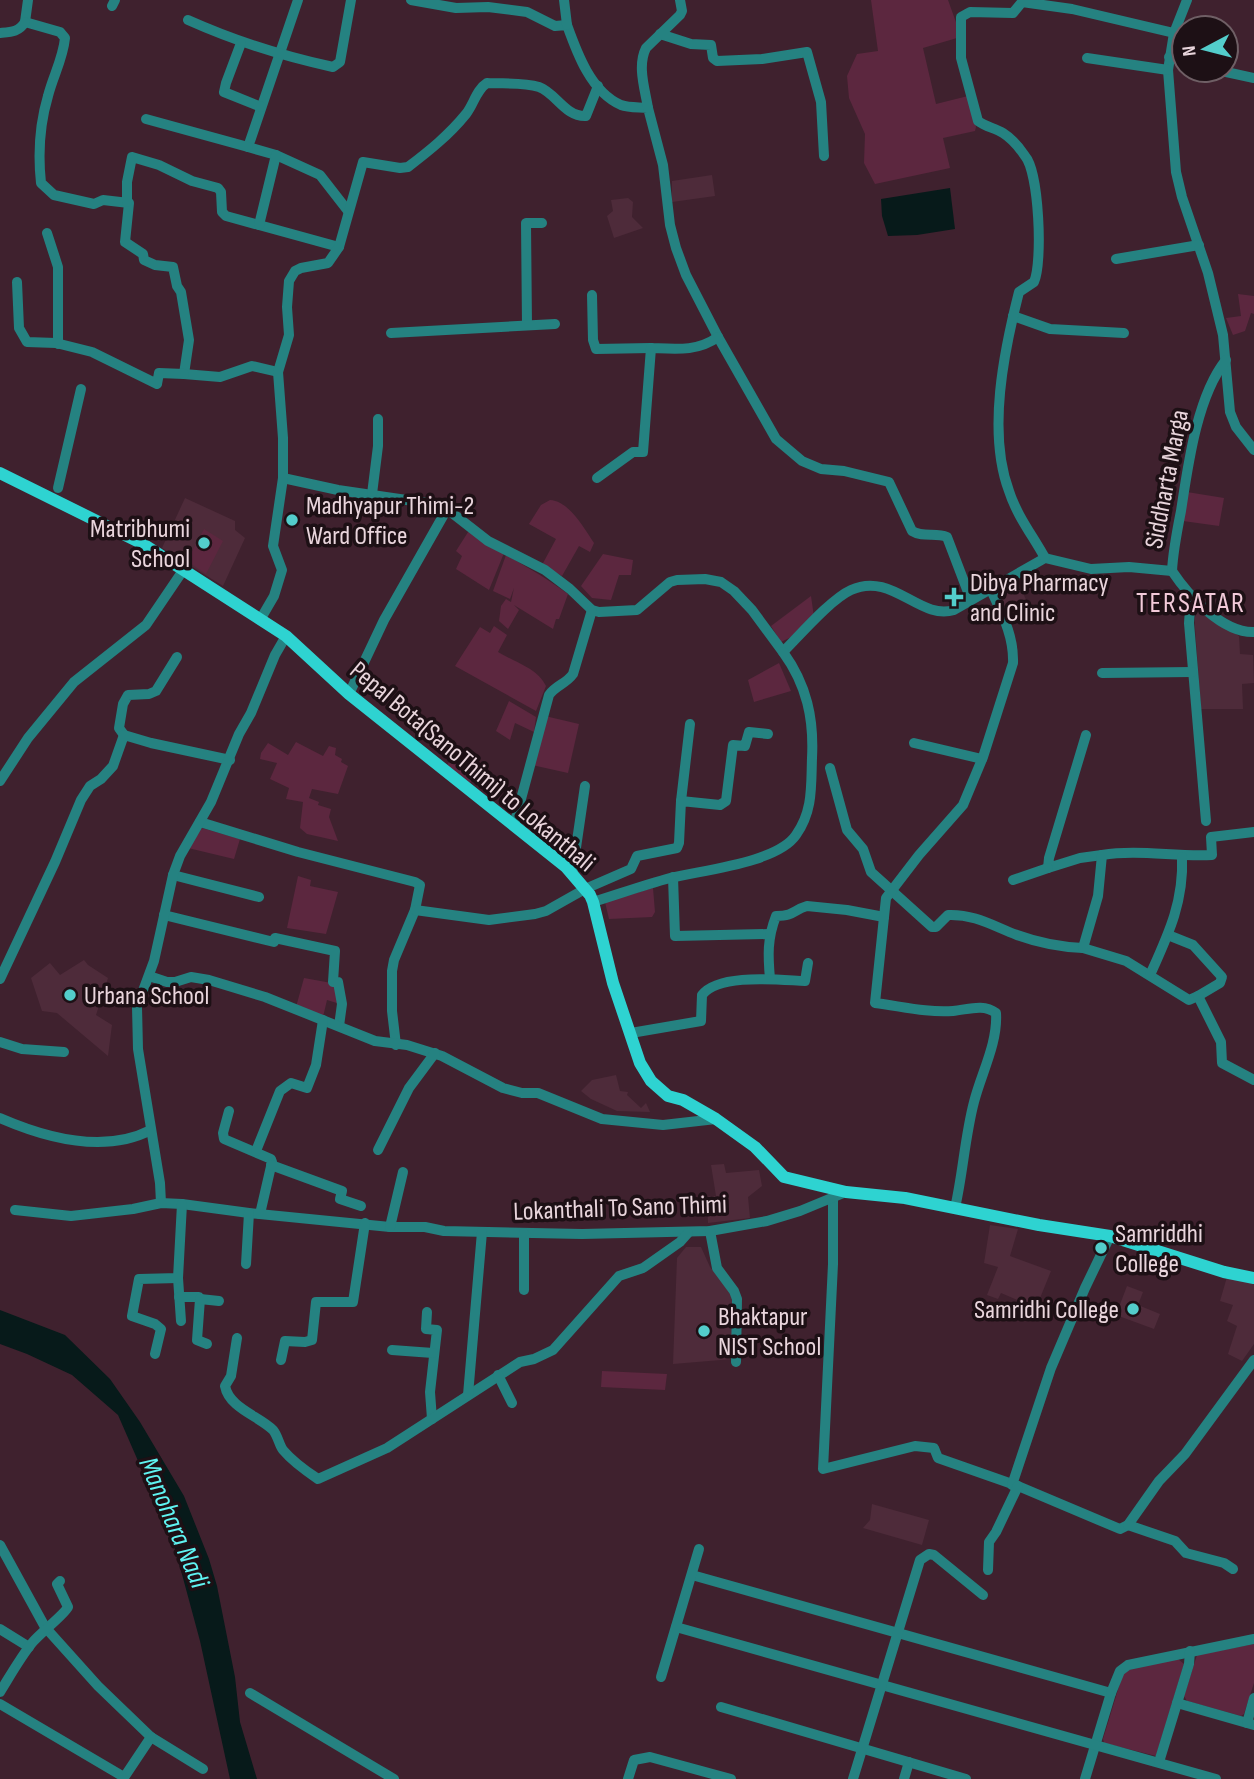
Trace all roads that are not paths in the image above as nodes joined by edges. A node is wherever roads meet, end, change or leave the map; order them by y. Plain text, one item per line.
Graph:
1 (28, 0) edge
2 (298, 0) edge
3 (351, 0) edge
4 (411, 0) edge
5 (564, 0) edge
6 (680, 0) edge
7 (456, 4) edge
8 (188, 20) dead end
9 (25, 22) junction
10 (567, 24) junction
11 (1170, 32) edge
12 (0, 33) edge
13 (660, 34) junction
14 (241, 43) junction
15 (1170, 52) edge
16 (279, 55) junction
17 (1169, 57) joint
18 (1087, 58) dead end
19 (1168, 70) junction
20 (598, 86) junction
21 (261, 107) junction
22 (648, 108) junction
23 (146, 119) dead end
24 (248, 147) junction
25 (276, 155) junction
26 (824, 156) dead end
27 (127, 202) junction
28 (348, 211) junction
29 (542, 223) dead end
30 (259, 225) junction
31 (47, 233) dead end
32 (1199, 245) junction
33 (339, 247) junction
34 (1116, 259) dead end
35 (17, 282) dead end
36 (592, 295) dead end
37 (1013, 316) junction
38 (555, 324) dead end
39 (527, 325) junction
40 (391, 333) dead end
41 (1124, 333) dead end
42 (718, 337) junction
43 (58, 344) junction
44 (651, 348) junction
45 (1226, 360) junction
46 (278, 372) junction
47 (184, 374) junction
48 (81, 390) dead end
49 (378, 419) dead end
50 (1254, 450) edge
51 (0, 473) edge
52 (283, 478) junction
53 (597, 478) dead end
54 (58, 488) dead end
55 (372, 494) junction
56 (447, 509) junction
57 (1045, 558) junction
58 (184, 569) junction
59 (1172, 571) junction
60 (991, 590) junction
61 (971, 600) junction
62 (1196, 601) junction
63 (592, 610) junction
64 (260, 620) junction
65 (1254, 632) edge
66 (286, 636) junction
67 (783, 652) junction
68 (177, 657) dead end
69 (1192, 672) junction
70 (1102, 673) dead end
71 (349, 694) junction
72 (690, 724) dead end
73 (768, 734) dead end
74 (124, 735) junction
75 (1086, 735) dead end
76 (914, 743) dead end
77 (982, 759) junction
78 (230, 760) junction
79 (830, 768) dead end
80 (1, 774) edge
81 (585, 786) dead end
82 (681, 801) junction
83 (1206, 821) dead end
84 (200, 822) junction
85 (514, 825) junction
86 (1254, 832) edge
87 (632, 850) dead end
88 (1102, 855) junction
89 (1182, 857) junction
90 (632, 867) junction
91 (1048, 868) junction
92 (173, 875) junction
93 (572, 875) junction
94 (673, 877) junction
95 (1013, 880) dead end
96 (585, 889) junction
97 (891, 890) junction
98 (259, 898) dead end
99 (593, 902) junction
100 (415, 910) junction
101 (164, 915) junction
102 (884, 918) junction
103 (769, 934) junction
104 (1168, 935) junction
105 (1083, 948) junction
106 (808, 963) dead end
107 (1150, 975) junction
108 (149, 976) junction
109 (0, 979) edge
110 (770, 979) junction
111 (1198, 996) junction
112 (323, 1020) junction
113 (339, 1026) junction
114 (631, 1033) junction
115 (0, 1042) edge
116 (396, 1045) junction
117 (64, 1052) dead end
118 (435, 1053) junction
119 (1254, 1080) edge
120 (229, 1111) dead end
121 (0, 1118) edge
122 (716, 1119) junction
123 (152, 1130) junction
124 (378, 1150) dead end
125 (256, 1151) junction
126 (271, 1165) junction
127 (403, 1172) dead end
128 (846, 1192) junction
129 (833, 1197) junction
130 (161, 1203) junction
131 (182, 1204) junction
132 (361, 1206) dead end
133 (955, 1208) junction
134 (15, 1210) dead end
135 (255, 1214) junction
136 (365, 1223) junction
137 (390, 1227) junction
138 (710, 1231) junction
139 (482, 1232) junction
140 (524, 1233) junction
141 (688, 1233) junction
142 (1110, 1236) junction
143 (246, 1264) dead end
144 (178, 1278) junction
145 (1254, 1278) edge
146 (524, 1290) dead end
147 (179, 1297) junction
148 (200, 1299) junction
149 (219, 1301) dead end
150 (426, 1312) dead end
151 (180, 1321) dead end
152 (237, 1338) dead end
153 (207, 1344) dead end
154 (392, 1350) dead end
155 (433, 1353) junction
156 (155, 1354) dead end
157 (281, 1360) dead end
158 (1254, 1360) edge
159 (736, 1362) dead end
160 (498, 1376) junction
161 (468, 1395) junction
162 (512, 1403) dead end
163 (432, 1419) junction
164 (1015, 1485) junction
165 (1128, 1525) junction
166 (0, 1545) edge
167 (699, 1549) dead end
168 (1234, 1569) dead end
169 (988, 1570) dead end
170 (692, 1575) junction
171 (60, 1581) dead end
172 (983, 1595) dead end
173 (676, 1627) junction
174 (46, 1628) junction
175 (0, 1629) edge
176 (898, 1632) junction
177 (1254, 1639) edge
178 (29, 1647) junction
179 (1190, 1651) junction
180 (662, 1677) dead end
181 (881, 1686) junction
182 (0, 1692) edge
183 (250, 1693) dead end
184 (1111, 1693) junction
185 (1254, 1698) edge
186 (1177, 1703) junction
187 (0, 1704) edge
188 (721, 1707) dead end
189 (1251, 1724) edge
190 (151, 1737) junction
191 (1095, 1746) junction
192 (862, 1748) junction
193 (909, 1762) junction
194 (1159, 1762) junction
195 (203, 1769) dead end
196 (124, 1778) edge
197 (394, 1779) edge
198 (628, 1779) edge
199 (731, 1779) edge
200 (853, 1779) edge
201 (904, 1779) edge
202 (966, 1779) edge
203 (1085, 1779) edge
204 (1216, 1779) edge

1 - 9 street
2 - 16 street
3 - 16 street
4 - 7 street
5 - 10 street
6 - 13 street
7 - 10 street
8 - 14 street
9 - 12 street
9 - 27 street
10 - 20 street
11 - 37 street
13 - 22 street
13 - 26 street
14 - 16 street
14 - 21 street
15 - 17 street
16 - 21 street
17 - 19 street
18 - 19 street
19 - 32 street
20 - 22 street
20 - 28 street
21 - 24 street
22 - 42 street
23 - 24 street
24 - 25 street
25 - 28 street
25 - 30 street
27 - 30 street
27 - 47 street
28 - 33 street
29 - 39 street
30 - 33 street
31 - 43 street
32 - 34 street
32 - 45 street
33 - 46 street
35 - 43 street
36 - 44 street
37 - 41 street
37 - 57 street
38 - 39 street
39 - 40 street
42 - 44 street
42 - 61 street
43 - 47 street
44 - 53 street
45 - 50 street
45 - 59 street, Siddharta Marga
46 - 47 street
46 - 52 street
48 - 54 street
49 - 55 street
51 - 58 main road, Pepal Bota(SanoThimi) to Lokanthali
52 - 55 street
52 - 64 street
55 - 56 street
56 - 63 street
56 - 71 street
57 - 59 street
57 - 60 street
58 - 64 main road, Pepal Bota(SanoThimi) to Lokanthali
58 - 80 street
59 - 62 street
60 - 61 street
60 - 77 street
61 - 67 street
62 - 65 street
62 - 69 street
63 - 67 street
63 - 85 street
64 - 66 main road, Pepal Bota(SanoThimi) to Lokanthali
66 - 71 main road, Pepal Bota(SanoThimi) to Lokanthali
66 - 78 street
67 - 94 street
68 - 74 street
69 - 70 street
69 - 83 street
71 - 85 main road, Pepal Bota(SanoThimi) to Lokanthali
72 - 82 street
73 - 82 street
74 - 78 street
74 - 109 street
75 - 91 street
76 - 77 street
77 - 97 street
78 - 84 street
79 - 97 street
81 - 93 street
82 - 90 street
84 - 92 street
84 - 100 street
85 - 93 main road, Pepal Bota(SanoThimi) to Lokanthali
86 - 89 street
87 - 90 street
88 - 89 street
88 - 91 street
88 - 105 street
89 - 104 street
90 - 96 street
91 - 95 street
92 - 98 street
92 - 101 street
93 - 96 main road, Pepal Bota(SanoThimi) to Lokanthali
94 - 99 street
94 - 103 street
96 - 99 main road, Pepal Bota(SanoThimi) to Lokanthali
96 - 100 street
97 - 102 street
97 - 105 street
99 - 114 main road, Pepal Bota(SanoThimi) to Lokanthali
100 - 116 street
101 - 108 street
101 - 113 street
102 - 103 street
102 - 133 street
103 - 110 street
104 - 107 street
104 - 111 street
105 - 107 street
106 - 110 street
107 - 111 street
108 - 112 street
108 - 123 street
110 - 114 street
111 - 119 street
112 - 113 street
112 - 125 street
113 - 116 street
114 - 122 main road, Pepal Bota(SanoThimi) to Lokanthali
115 - 117 street
116 - 118 street
118 - 122 street
118 - 124 street
120 - 125 street
121 - 123 street
122 - 128 main road, Pepal Bota(SanoThimi) to Lokanthali
123 - 130 street
125 - 126 street
126 - 132 street
126 - 135 street
127 - 137 street
128 - 129 street, Lokanthali To Sano Thimi
128 - 133 main road, Lokanthali To Sano Thimi
129 - 138 street, Lokanthali To Sano Thimi
129 - 164 street
130 - 131 street, Lokanthali To Sano Thimi
130 - 134 street, Lokanthali To Sano Thimi
131 - 135 street, Lokanthali To Sano Thimi
131 - 144 street
133 - 142 main road, Lokanthali To Sano Thimi
135 - 136 street, Lokanthali To Sano Thimi
135 - 143 street
136 - 137 street, Lokanthali To Sano Thimi
136 - 157 street
137 - 139 street, Lokanthali To Sano Thimi
138 - 141 street, Lokanthali To Sano Thimi
138 - 159 street
139 - 140 street, Lokanthali To Sano Thimi
139 - 161 street
140 - 141 street, Lokanthali To Sano Thimi
140 - 146 street
141 - 160 street
142 - 145 main road, Lokanthali To Sano Thimi
142 - 164 street
144 - 147 street
144 - 156 street
147 - 148 street
147 - 151 street
148 - 149 street
148 - 153 street
150 - 155 street
152 - 163 street
154 - 155 street
155 - 163 street
158 - 165 street
160 - 161 street
160 - 162 street
161 - 163 street
164 - 165 street
164 - 169 street
165 - 168 street
166 - 174 street
167 - 170 street
170 - 173 street
170 - 176 street
171 - 174 street
172 - 176 street
173 - 180 street
173 - 181 street
174 - 178 street
174 - 190 street
175 - 178 street
176 - 181 street
176 - 184 street
177 - 179 street
178 - 182 street
179 - 184 street
179 - 186 street
181 - 191 street
181 - 192 street
183 - 197 street
184 - 191 street
185 - 189 street
186 - 189 street
186 - 194 street
187 - 196 street
188 - 192 street
190 - 195 street
190 - 196 street
191 - 194 street
191 - 203 street
192 - 193 street
192 - 200 street
193 - 201 street
193 - 202 street
194 - 204 street
198 - 199 street

